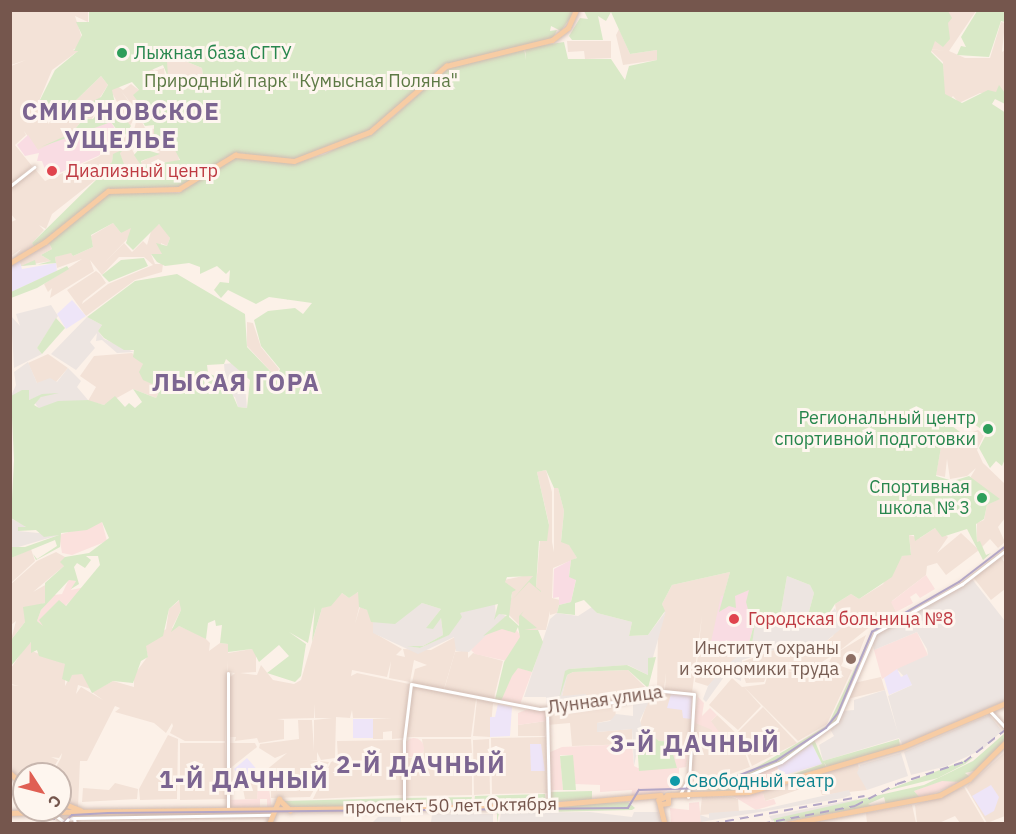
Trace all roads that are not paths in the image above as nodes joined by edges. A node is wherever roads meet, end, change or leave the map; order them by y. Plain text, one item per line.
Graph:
1 (576, 10) edge
2 (34, 167) dead end
3 (10, 186) edge
4 (10, 263) edge
5 (1005, 550) edge
6 (228, 673) dead end
7 (1005, 703) edge
8 (547, 709) junction
9 (989, 710) junction
10 (1004, 727) edge
11 (1005, 742) edge
12 (686, 783) junction
13 (744, 793) junction
14 (668, 795) junction
15 (688, 797) junction
16 (650, 799) junction
17 (670, 802) junction
18 (660, 804) junction
19 (549, 806) junction
20 (404, 807) junction
21 (72, 809) edge
22 (228, 810) junction
23 (290, 810) junction
24 (665, 812) junction
25 (273, 813) junction
26 (74, 818) joint
27 (796, 823) edge
28 (75, 824) edge
29 (269, 824) edge
30 (665, 824) edge
31 (787, 824) edge

1 - 4 main road
2 - 3 street
5 - 13 street
6 - 22 street
7 - 9 main road, проспект 50 лет Октября
8 - 12 street, Лунная улица
8 - 19 street
8 - 20 street, Лунная улица
9 - 10 street
9 - 13 main road, проспект 50 лет Октября
11 - 27 main road
12 - 14 street
12 - 15 street
13 - 15 main road, проспект 50 лет Октября
14 - 15 main road, проспект 50 лет Октября
14 - 16 main road, проспект 50 лет Октября
14 - 17 main road
14 - 18 main road
15 - 17 main road, проспект 50 лет Октября
16 - 18 main road, проспект 50 лет Октября
16 - 19 main road, проспект 50 лет Октября
17 - 18 main road, проспект 50 лет Октября
17 - 24 main road
18 - 24 main road
19 - 20 main road, проспект 50 лет Октября
20 - 23 main road, проспект 50 лет Октября
21 - 22 main road, проспект 50 лет Октября
22 - 25 main road, проспект 50 лет Октября
23 - 25 main road, проспект 50 лет Октября
23 - 25 main road
24 - 30 main road
25 - 26 street
25 - 29 main road
26 - 28 street
27 - 31 main road

